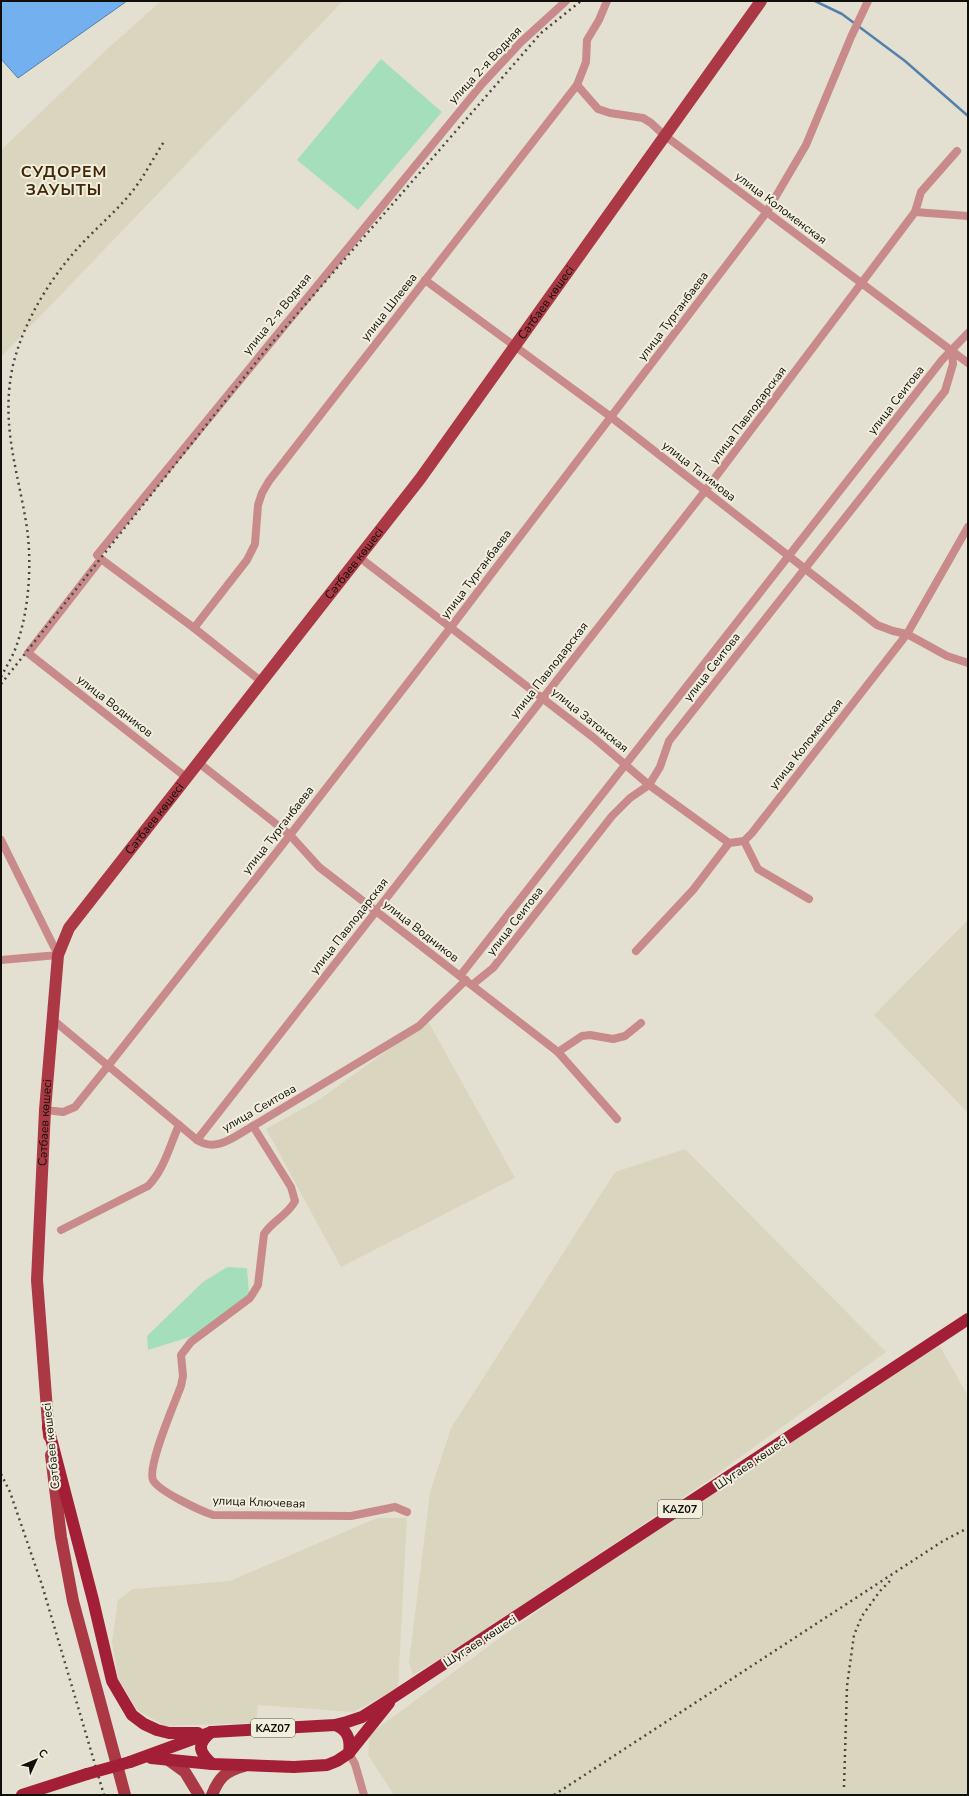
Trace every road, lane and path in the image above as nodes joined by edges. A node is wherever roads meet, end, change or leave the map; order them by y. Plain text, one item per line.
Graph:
1 (566, 1) edge
2 (607, 1) edge
3 (761, 1) edge
4 (868, 1) edge
5 (576, 86) junction
6 (664, 135) junction
7 (956, 151) dead end
8 (915, 212) junction
9 (766, 213) junction
10 (968, 216) edge
11 (425, 280) junction
12 (862, 284) junction
13 (968, 333) edge
14 (515, 345) junction
15 (952, 351) junction
16 (968, 363) edge
17 (611, 418) junction
18 (705, 491) junction
19 (968, 527) edge
20 (788, 556) junction
21 (359, 557) junction
22 (101, 559) junction
23 (804, 568) junction
24 (450, 627) junction
25 (194, 628) junction
26 (908, 634) junction
27 (28, 653) joint
28 (968, 663) edge
29 (262, 682) junction
30 (543, 698) junction
31 (199, 763) junction
32 (625, 765) junction
33 (187, 778) junction
34 (649, 785) junction
35 (290, 835) junction
36 (1, 840) edge
37 (744, 841) junction
38 (729, 843) junction
39 (809, 899) dead end
40 (376, 911) junction
41 (636, 951) dead end
42 (58, 955) junction
43 (1, 960) edge
44 (466, 980) junction
45 (52, 1019) junction
46 (641, 1023) dead end
47 (558, 1052) junction
48 (108, 1066) junction
49 (45, 1110) junction
50 (617, 1119) dead end
51 (179, 1125) junction
52 (253, 1126) junction
53 (197, 1140) junction
54 (61, 1230) dead end
55 (968, 1319) edge
56 (48, 1428) junction
57 (407, 1512) dead end
58 (392, 1698) junction
59 (335, 1725) junction
60 (212, 1732) junction
61 (349, 1752) junction
62 (145, 1758) junction
63 (167, 1759) junction
64 (212, 1764) junction
65 (248, 1765) junction
66 (22, 1795) edge
67 (125, 1795) edge
68 (199, 1795) edge
69 (212, 1795) edge
70 (364, 1795) edge

1 - 22 street, улица 2-я Водная
2 - 5 street, улица Шлеева
3 - 6 main road, Сәтбаев көшесі
4 - 9 street, улица Турганбаева
5 - 6 street, улица Коломенская
5 - 11 street, улица Шлеева
6 - 9 street, улица Коломенская
6 - 14 main road, Сәтбаев көшесі
7 - 8 street, улица Павлодарская
8 - 10 street
8 - 12 street, улица Павлодарская
9 - 12 street, улица Коломенская
9 - 17 street, улица Турганбаева
11 - 14 street, улица Татимова
11 - 25 street, улица Шлеева
12 - 15 street, улица Коломенская
12 - 18 street, улица Павлодарская
13 - 15 street, улица Сеитова
14 - 17 street, улица Татимова
14 - 21 main road, Сәтбаев көшесі
15 - 16 street, улица Коломенская
15 - 20 street, улица Сеитова
15 - 23 street, улица Сеитова
17 - 18 street, улица Татимова
17 - 24 street, улица Турганбаева
18 - 20 street, улица Татимова
18 - 30 street, улица Павлодарская
19 - 26 street, улица Коломенская
20 - 23 street, улица Татимова
20 - 32 street, улица Сеитова
21 - 24 street, улица Затонская
21 - 29 main road, Сәтбаев көшесі
22 - 25 street
22 - 27 street, улица 2-я Водная
23 - 26 street, улица Татимова
23 - 34 street, улица Сеитова
24 - 30 street, улица Затонская
24 - 35 street, улица Турганбаева
25 - 29 street
26 - 28 street, улица Татимова
26 - 37 street, улица Коломенская
27 - 33 street, улица Водников
29 - 31 main road, Сәтбаев көшесі
30 - 32 street, улица Затонская
30 - 40 street, улица Павлодарская
31 - 33 main road, Сәтбаев көшесі
31 - 35 street, улица Водников
32 - 34 street, улица Затонская
32 - 44 street, улица Сеитова
33 - 42 main road, Сәтбаев көшесі
34 - 38 street, улица Затонская
34 - 44 street, улица Сеитова
35 - 40 street, улица Водников
35 - 48 street, улица Турганбаева
36 - 42 street
37 - 38 street
37 - 39 street
38 - 41 street
40 - 44 street, улица Водников
40 - 53 street, улица Павлодарская
42 - 43 street
42 - 45 main road, Сәтбаев көшесі
44 - 47 street, улица Водников
44 - 52 street, улица Сеитова
45 - 48 street, улица Сеитова
45 - 49 main road, Сәтбаев көшесі
46 - 47 street
47 - 50 street, улица Водников
48 - 49 street, улица Турганбаева
48 - 51 street, улица Сеитова
49 - 56 main road, Сәтбаев көшесі
51 - 53 street, улица Сеитова
51 - 54 street
52 - 53 street, улица Сеитова
52 - 57 street, улица Ключевая
55 - 58 highway, Шугаев көшесі / KAZ07
56 - 60 highway
56 - 67 main road, Сәтбаев көшесі
58 - 59 highway, Шугаев көшесі / KAZ07
58 - 61 highway, Шугаев көшесі / KAZ07
59 - 60 highway, Шугаев көшесі / KAZ07
59 - 61 highway
60 - 62 highway, Шугаев көшесі / KAZ07
60 - 64 highway
61 - 65 highway, Шугаев көшесі / KAZ07
61 - 70 street
62 - 63 highway, Шугаев көшесі
62 - 66 highway, Шугаев көшесі / KAZ07, bridge
63 - 64 highway, KAZ07
63 - 68 main road
64 - 65 highway, Шугаев көшесі / KAZ07
65 - 69 main road

